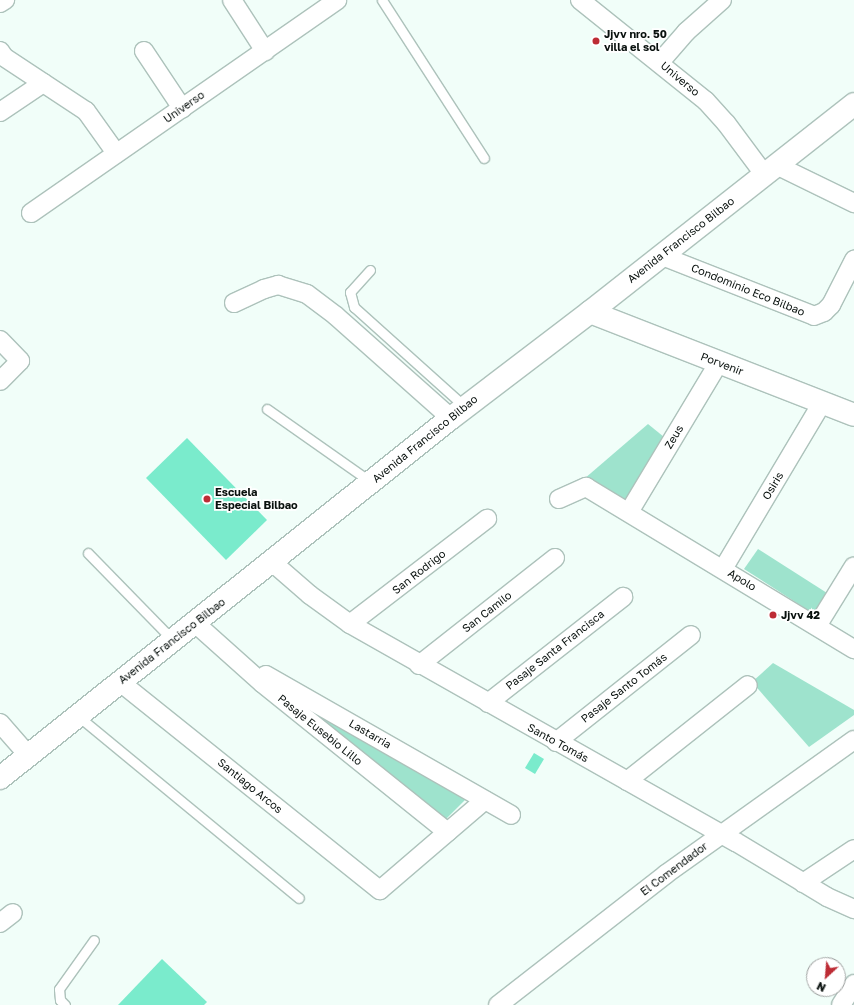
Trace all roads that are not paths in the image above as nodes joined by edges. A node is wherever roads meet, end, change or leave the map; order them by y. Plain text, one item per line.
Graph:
1 (4, 0) edge
2 (232, 0) edge
3 (337, 0) edge
4 (382, 0) edge
5 (580, 0) edge
6 (722, 0) edge
7 (0, 3) edge
8 (0, 51) edge
9 (144, 51) dead end
10 (265, 51) junction
11 (660, 62) junction
12 (43, 83) junction
13 (854, 104) edge
14 (182, 108) junction
15 (0, 112) edge
16 (116, 153) junction
17 (484, 158) dead end
18 (770, 170) junction
19 (854, 203) edge
20 (31, 213) dead end
21 (662, 256) junction
22 (854, 260) edge
23 (370, 270) dead end
24 (234, 303) dead end
25 (590, 312) junction
26 (0, 340) edge
27 (719, 362) junction
28 (0, 381) edge
29 (822, 403) junction
30 (267, 409) dead end
31 (458, 412) junction
32 (854, 415) edge
33 (371, 482) junction
34 (559, 499) dead end
35 (629, 512) junction
36 (487, 520) dead end
37 (88, 553) dead end
38 (555, 558) dead end
39 (272, 562) junction
40 (854, 566) edge
41 (723, 569) junction
42 (623, 597) dead end
43 (195, 623) junction
44 (350, 624) junction
45 (817, 626) junction
46 (691, 635) dead end
47 (173, 640) junction
48 (854, 649) edge
49 (229, 654) junction
50 (420, 665) junction
51 (120, 682) junction
52 (748, 685) dead end
53 (488, 703) junction
54 (78, 716) junction
55 (0, 723) edge
56 (854, 740) edge
57 (556, 742) junction
58 (28, 756) junction
59 (0, 778) edge
60 (627, 781) junction
61 (485, 800) junction
62 (511, 815) dead end
63 (447, 832) junction
64 (722, 834) junction
65 (854, 848) edge
66 (803, 883) junction
67 (299, 898) dead end
68 (854, 909) edge
69 (94, 940) dead end
70 (854, 984) edge
71 (65, 1005) edge
72 (498, 1005) edge
73 (841, 1005) edge

1 - 7 street
2 - 10 street
3 - 10 street, Universo
4 - 17 lane
5 - 11 street, Universo
6 - 11 street
8 - 12 street
9 - 14 street
10 - 14 street, Universo
11 - 18 street, Universo
12 - 15 street
12 - 16 street
13 - 18 main road, Avenida Francisco Bilbao
14 - 16 street, Universo
16 - 20 street, Universo
18 - 19 street
18 - 21 main road, Avenida Francisco Bilbao
21 - 22 street, Condominio Eco Bilbao
21 - 25 main road, Avenida Francisco Bilbao
23 - 31 lane
24 - 31 street
25 - 27 main road, Porvenir
25 - 31 main road, Avenida Francisco Bilbao
26 - 28 street
27 - 29 main road, Porvenir
27 - 35 street, Zeus
29 - 32 main road, Porvenir
29 - 41 street, Osiris
30 - 33 lane
31 - 33 main road, Avenida Francisco Bilbao
33 - 39 main road, Avenida Francisco Bilbao
34 - 35 street, Apolo
35 - 41 street, Apolo
36 - 44 street, San Rodrigo
37 - 47 lane
38 - 50 street, San Camilo
39 - 43 main road, Avenida Francisco Bilbao
39 - 44 street, Santo Tomás
40 - 45 street
41 - 45 street, Apolo
42 - 53 street, Pasaje Santa Francisca
43 - 47 main road, Avenida Francisco Bilbao
43 - 49 street, Pasaje Eusebio Lillo
44 - 50 street, Santo Tomás
45 - 48 street, Apolo
46 - 57 street, Pasaje Santo Tomás
47 - 51 main road, Avenida Francisco Bilbao
49 - 61 street, Lastarria
49 - 63 street, Pasaje Eusebio Lillo
50 - 53 street, Santo Tomás
51 - 54 main road, Avenida Francisco Bilbao
51 - 63 street, Santiago Arcos
52 - 60 street
53 - 57 street, Santo Tomás
54 - 58 main road, Avenida Francisco Bilbao
54 - 67 lane
55 - 58 street
56 - 64 street, El Comendador
57 - 60 street, Santo Tomás
58 - 59 main road, Avenida Francisco Bilbao
60 - 64 street, Santo Tomás
61 - 62 street, Lastarria
61 - 63 street
64 - 66 street, Santo Tomás
64 - 72 street, El Comendador
65 - 66 street
66 - 68 street, Santo Tomás
69 - 71 lane
70 - 73 street

